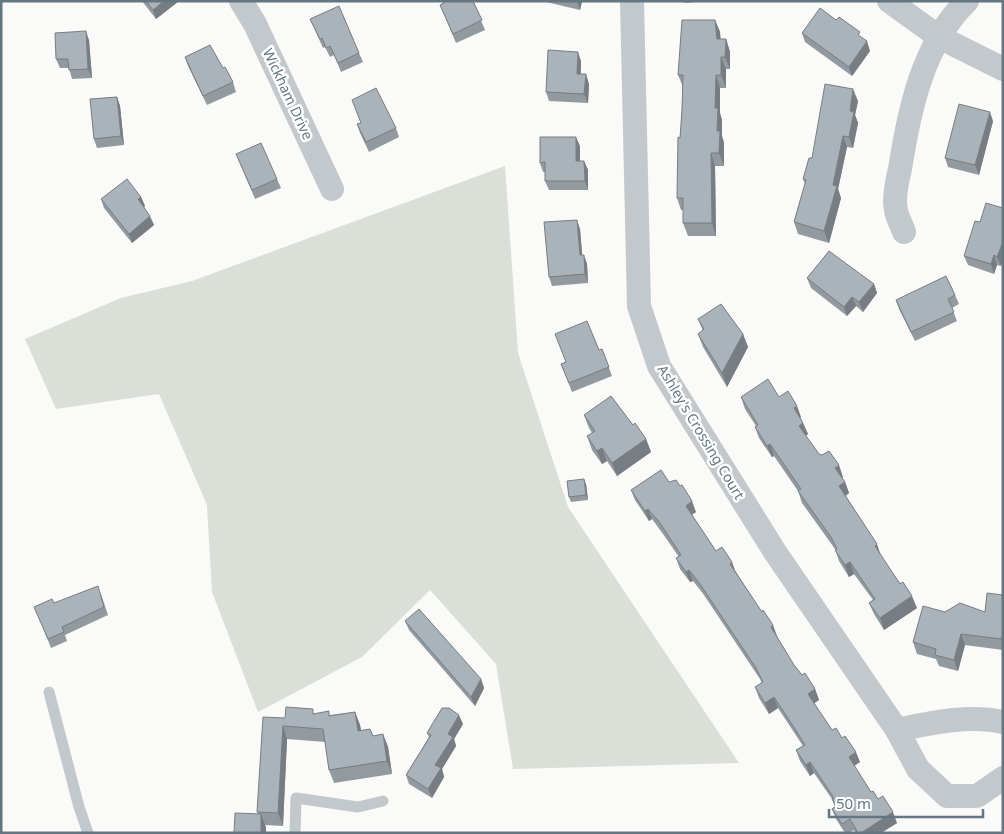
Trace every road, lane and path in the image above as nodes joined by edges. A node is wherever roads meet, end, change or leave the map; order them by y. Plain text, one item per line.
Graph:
1 (241, 1) edge
2 (632, 1) edge
3 (889, 1) edge
4 (967, 1) edge
5 (939, 37) junction
6 (1003, 69) edge
7 (332, 189) dead end
8 (904, 232) dead end
9 (49, 692) dead end
10 (1003, 722) edge
11 (897, 730) junction
12 (1003, 778) edge
13 (383, 801) dead end
14 (88, 833) edge
15 (294, 833) edge

1 - 7 street, Wickham Drive
2 - 11 street, Ashley's Crossing Court
3 - 5 street
4 - 5 street
5 - 6 street
5 - 8 street
9 - 14 lane
10 - 11 street
11 - 12 street, Ashley's Crossing Court
13 - 15 lane

